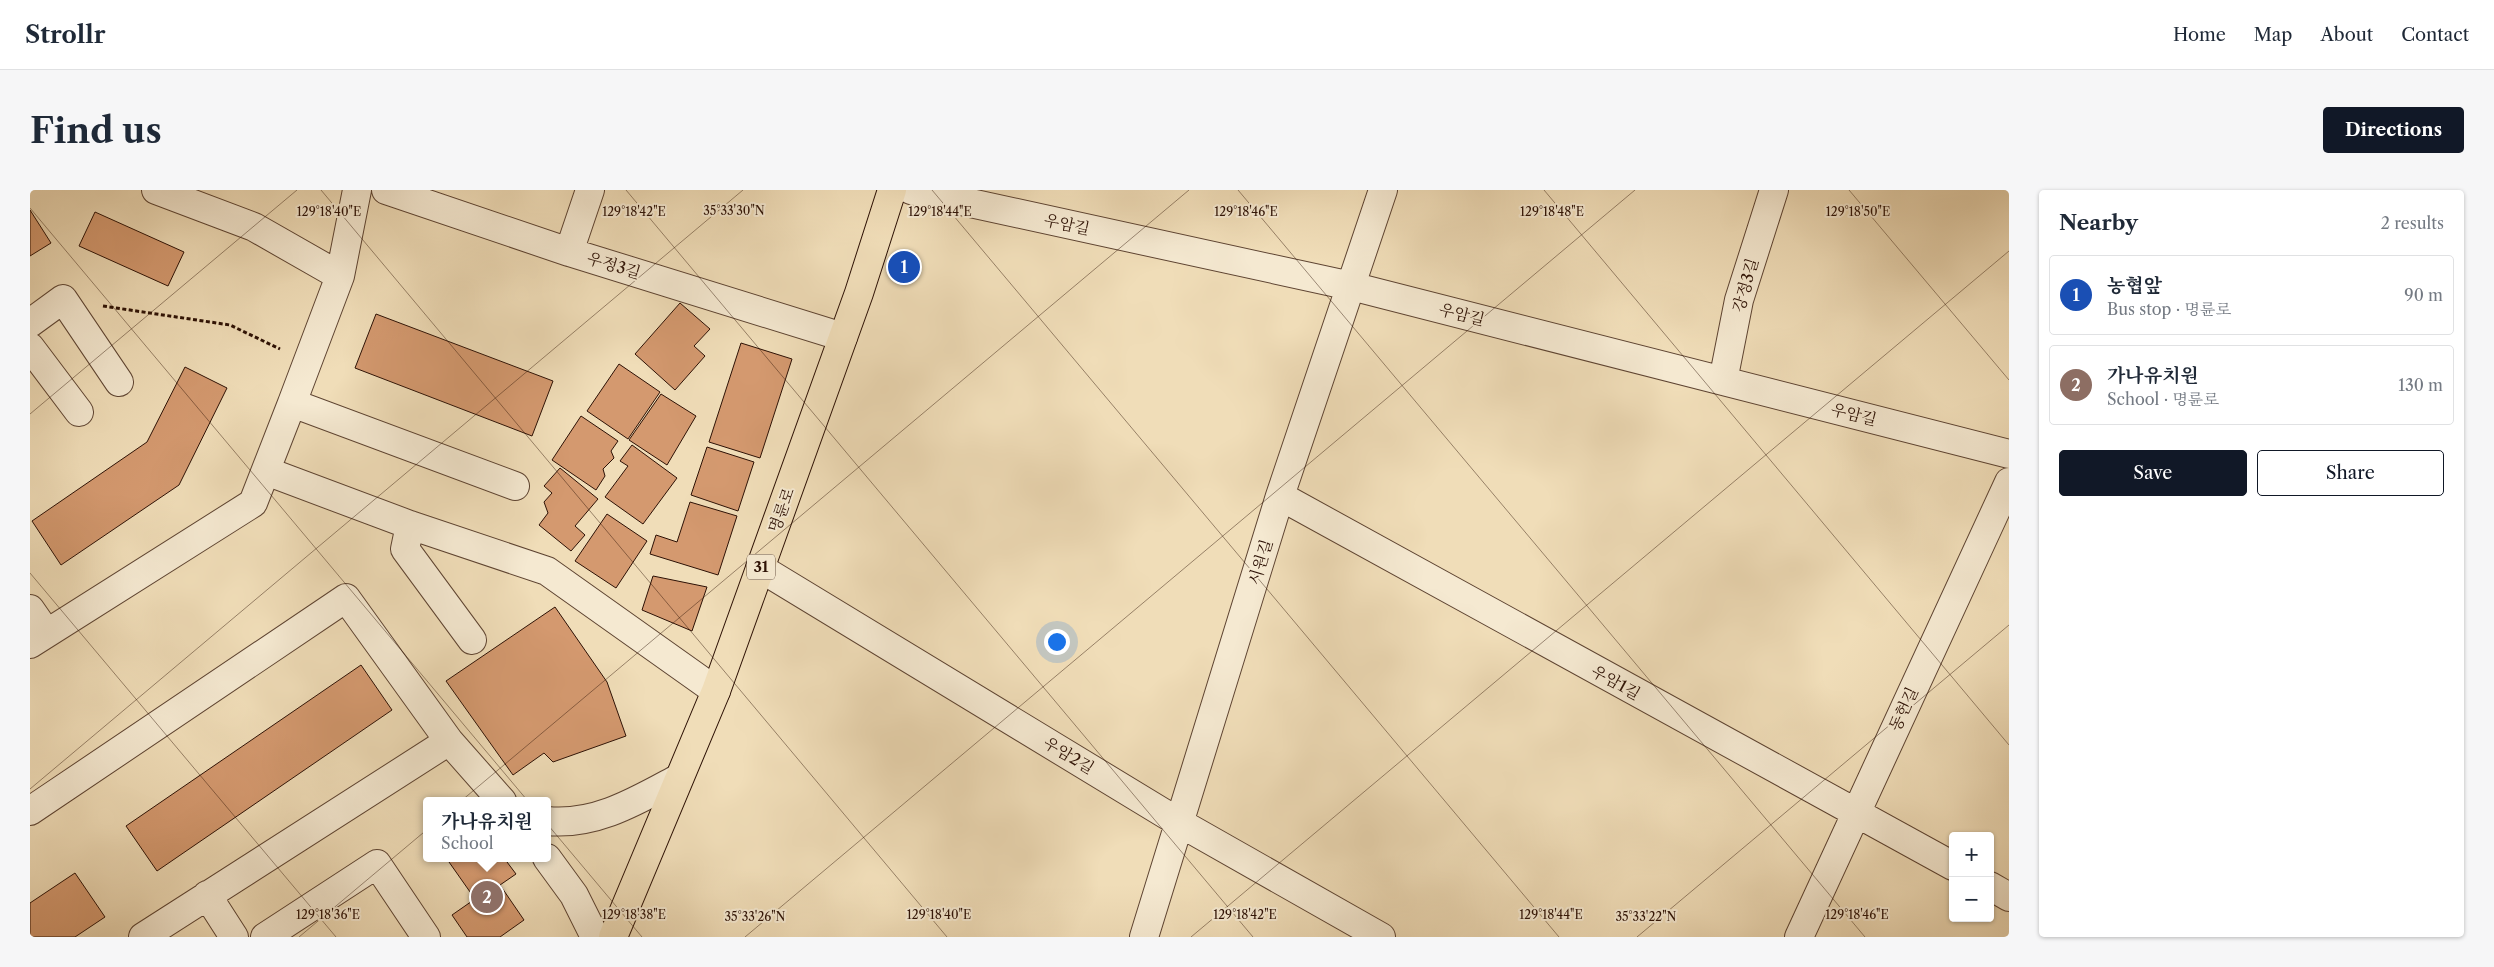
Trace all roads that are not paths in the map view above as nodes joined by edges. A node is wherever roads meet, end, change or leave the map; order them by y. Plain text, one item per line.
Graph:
1 (156, 190) edge
2 (358, 190) edge
3 (386, 190) edge
4 (590, 190) edge
5 (892, 190) edge
6 (911, 190) edge
7 (1383, 190) edge
8 (1774, 190) edge
9 (569, 252) junction
10 (340, 276) junction
11 (1351, 286) junction
12 (30, 323) edge
13 (843, 337) junction
14 (30, 347) edge
15 (1723, 381) junction
16 (119, 382) dead end
17 (292, 403) junction
18 (78, 412) dead end
19 (2009, 454) edge
20 (266, 471) junction
21 (2009, 482) edge
22 (515, 486) dead end
23 (1280, 496) junction
24 (410, 525) junction
25 (760, 568) junction
26 (30, 608) edge
27 (38, 638) edge
28 (472, 640) dead end
29 (716, 691) junction
30 (448, 741) junction
31 (679, 778) junction
32 (498, 797) edge
33 (30, 811) edge
34 (1854, 813) junction
35 (551, 821) edge
36 (1180, 823) junction
37 (550, 862) edge
38 (1949, 864) edge
39 (1994, 888) edge
40 (207, 895) junction
41 (2009, 897) edge
42 (144, 937) edge
43 (234, 937) edge
44 (265, 937) edge
45 (426, 937) edge
46 (596, 937) edge
47 (613, 937) edge
48 (1144, 937) edge
49 (1380, 937) edge
50 (1799, 937) edge

1 - 10 street
2 - 10 street
3 - 9 street, 우정3길
4 - 9 street
5 - 13 main road, 명륜로 / 31
6 - 11 street, 우암길
7 - 11 street, 시원길
8 - 15 street, 강정3길
9 - 13 street, 우정3길
10 - 17 street
11 - 15 street, 우암길
11 - 23 street, 시원길
12 - 16 street
13 - 25 main road, 명륜로 / 31
14 - 18 street
15 - 19 street, 우암길
17 - 20 street
17 - 22 street
20 - 24 street
20 - 27 street
21 - 34 street, 동헌길
23 - 34 street, 우암1길
23 - 36 street, 시원길
24 - 28 street
24 - 29 street
25 - 29 main road, 명륜로 / 31
25 - 36 street, 우암2길
26 - 27 street
29 - 31 main road, 명륜로 / 31
30 - 32 street
30 - 33 street
30 - 40 street
31 - 35 street
31 - 47 main road, 명륜로 / 31
34 - 38 street, 우암1길
34 - 50 street, 동헌길
36 - 48 street, 시원길
36 - 49 street, 우암2길
37 - 46 street
39 - 41 street
40 - 42 street
40 - 43 street
44 - 45 street

